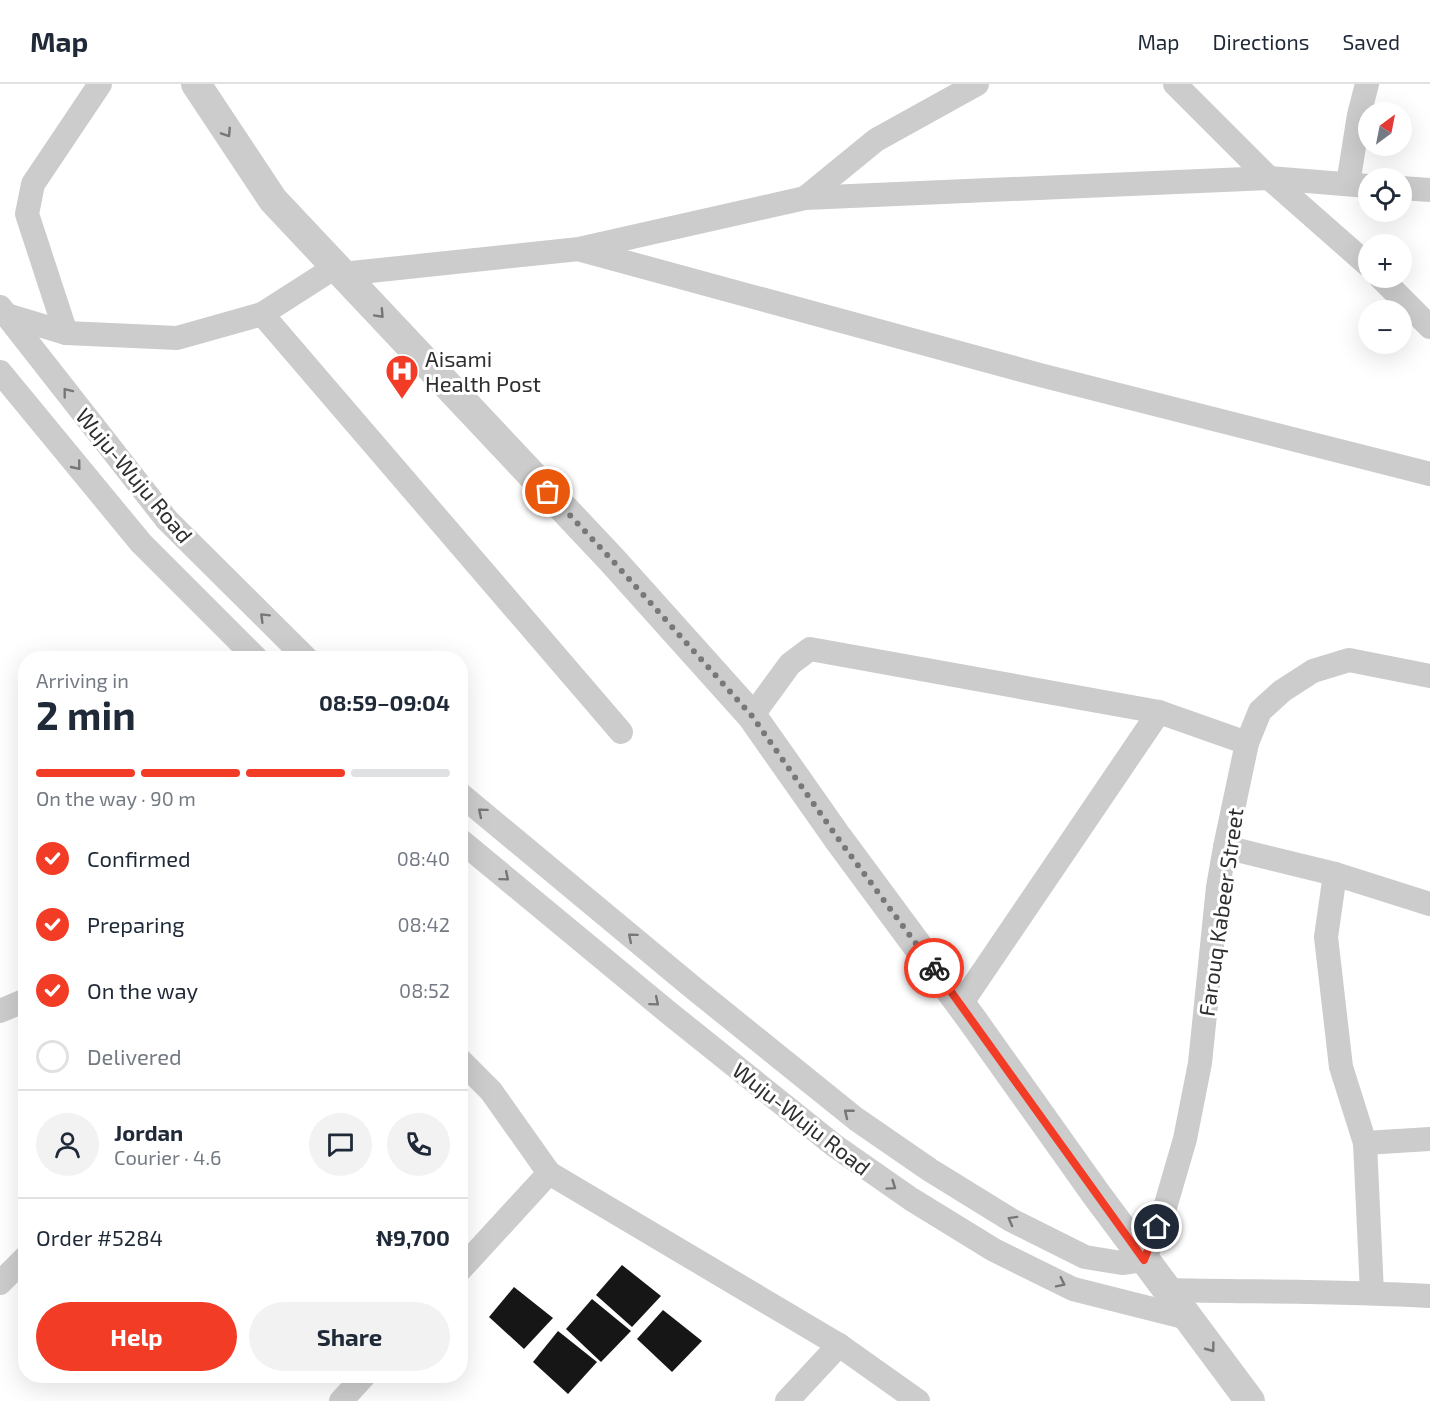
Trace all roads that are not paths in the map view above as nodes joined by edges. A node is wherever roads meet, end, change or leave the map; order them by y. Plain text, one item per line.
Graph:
1 (100, 84) edge
2 (196, 84) edge
3 (977, 84) edge
4 (1175, 84) edge
5 (1367, 84) edge
6 (1358, 168) edge
7 (1269, 178) junction
8 (1358, 185) edge
9 (1412, 189) edge
10 (1430, 190) edge
11 (805, 198) junction
12 (579, 249) junction
13 (1358, 256) edge
14 (339, 270) junction
15 (1391, 288) edge
16 (2, 312) edge
17 (262, 314) junction
18 (1430, 327) edge
19 (66, 333) junction
20 (0, 372) edge
21 (1430, 474) edge
22 (249, 651) edge
23 (299, 651) edge
24 (1430, 676) edge
25 (1159, 712) junction
26 (752, 716) junction
27 (621, 732) dead end
28 (1247, 743) junction
29 (468, 801) edge
30 (468, 847) edge
31 (1225, 847) junction
32 (1335, 874) junction
33 (1430, 904) edge
34 (18, 1003) edge
35 (961, 1004) junction
36 (0, 1011) edge
37 (468, 1068) edge
38 (1430, 1139) edge
39 (1365, 1143) junction
40 (549, 1173) junction
41 (1144, 1260) junction
42 (468, 1261) edge
43 (18, 1265) edge
44 (0, 1283) edge
45 (1167, 1290) junction
46 (1372, 1293) junction
47 (1430, 1296) edge
48 (1188, 1318) junction
49 (839, 1345) junction
50 (358, 1383) edge
51 (341, 1401) edge
52 (787, 1401) edge
53 (918, 1401) edge
54 (1250, 1401) edge

1 - 19 street
2 -> 14 street
3 - 11 street
4 - 7 street
5 - 6 street
7 - 8 street
7 - 11 street
7 - 13 street
9 - 10 street
11 - 12 street
12 - 14 street
12 - 21 street
14 - 17 street
14 -> 26 street
15 - 18 street
16 - 19 street
23 -> 16 street, Wuju-Wuju Road
17 - 19 street
17 - 27 street
20 -> 22 street, Wuju-Wuju Road
24 - 28 street, Farouq Kabeer Street
25 - 26 street
25 - 28 street
25 - 35 street
26 - 35 street
28 - 31 street, Farouq Kabeer Street
41 -> 29 street, Wuju-Wuju Road
30 -> 48 street, Wuju-Wuju Road
31 - 32 street
31 - 41 street, Farouq Kabeer Street
32 - 33 street
32 - 39 street
34 - 36 street
35 - 41 street
37 - 40 street
38 - 39 street
39 - 46 street
40 - 42 street
40 - 49 street
41 - 45 street
43 - 44 street
45 - 46 street
45 - 48 street
46 - 47 street
48 -> 54 street
49 - 52 street
49 - 53 street
50 - 51 street

